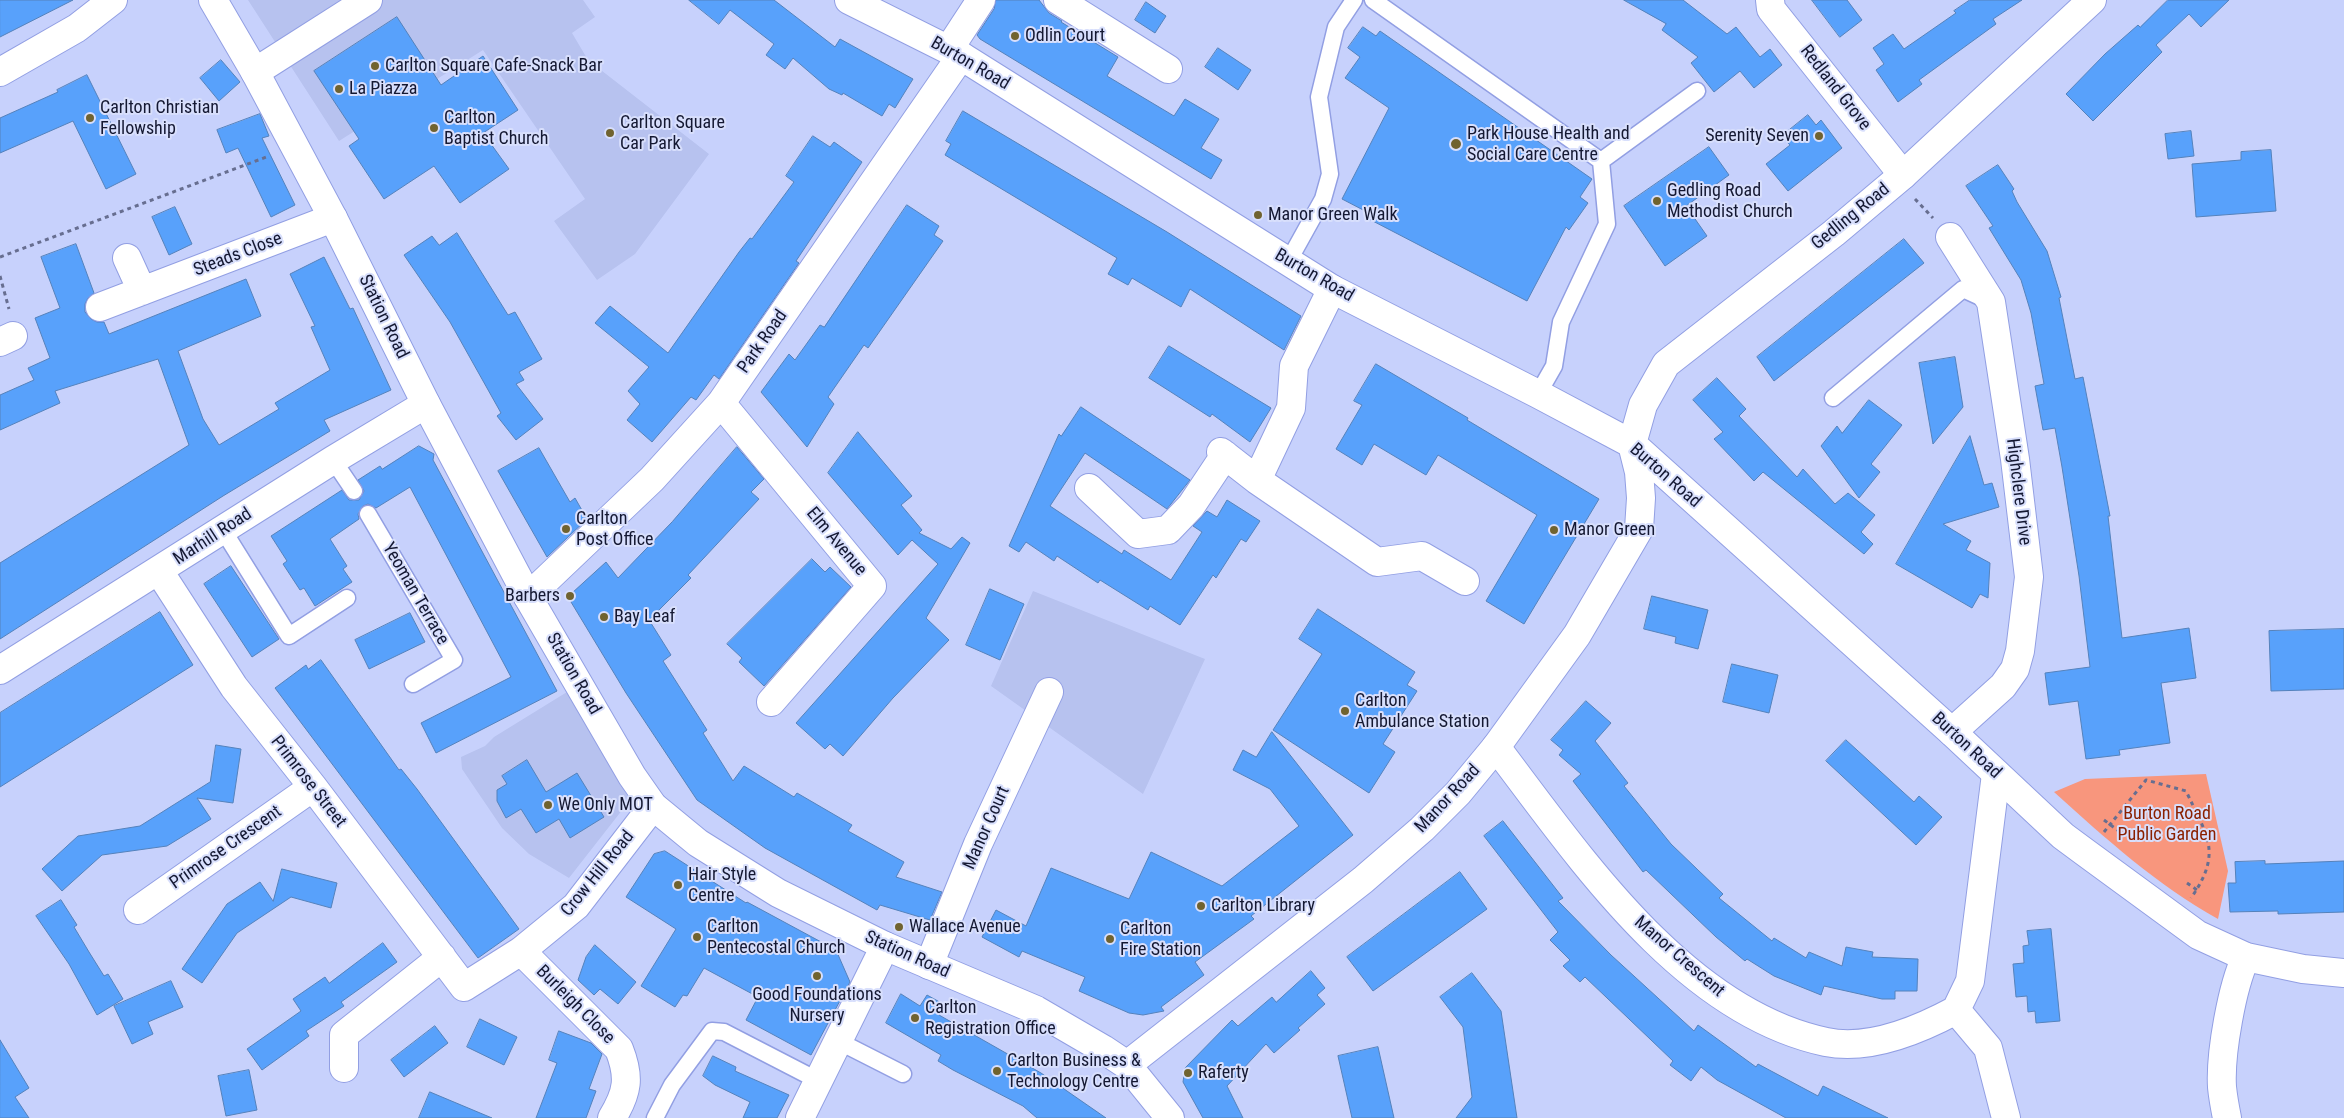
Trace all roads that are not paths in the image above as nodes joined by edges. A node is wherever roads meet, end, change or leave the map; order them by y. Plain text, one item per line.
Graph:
1 (113, 0) edge
2 (213, 0) edge
3 (368, 0) edge
4 (849, 0) edge
5 (980, 0) edge
6 (1058, 0) edge
7 (1354, 0) edge
8 (1373, 0) edge
9 (2092, 0) edge
10 (1765, 3) edge
11 (955, 52) junction
12 (1168, 69) dead end
13 (0, 72) edge
14 (255, 72) junction
15 (1697, 91) dead end
16 (1601, 160) junction
17 (1903, 175) junction
18 (333, 218) junction
19 (1950, 237) road end
20 (127, 258) dead end
21 (1288, 262) junction
22 (1332, 289) junction
23 (142, 291) junction
24 (1992, 302) junction
25 (100, 307) dead end
26 (1538, 394) junction
27 (1833, 398) dead end
28 (721, 403) junction
29 (426, 404) junction
30 (1632, 444) junction
31 (333, 460) junction
32 (1257, 480) junction
33 (1090, 488) dead end
34 (354, 491) dead end
35 (368, 514) dead end
36 (223, 530) junction
37 (159, 571) junction
38 (1465, 581) dead end
39 (528, 596) junction
40 (347, 598) dead end
41 (0, 670) edge
42 (414, 684) dead end
43 (1049, 692) dead end
44 (771, 702) dead end
45 (1952, 732) junction
46 (1496, 747) junction
47 (1996, 774) junction
48 (313, 787) junction
49 (653, 806) junction
50 (138, 910) dead end
51 (885, 946) junction
52 (521, 951) junction
53 (442, 957) junction
54 (2246, 957) junction
55 (929, 965) junction
56 (2344, 973) edge
57 (464, 987) joint
58 (1956, 1010) junction
59 (838, 1041) junction
60 (1127, 1066) junction
61 (344, 1068) dead end
62 (903, 1074) dead end
63 (818, 1081) junction
64 (612, 1118) edge
65 (655, 1118) edge
66 (800, 1118) edge
67 (1170, 1118) edge
68 (2006, 1118) edge
69 (2227, 1118) edge

1 - 13 street
2 - 14 street, Station Road
3 - 14 street
4 - 11 street, Burton Road
5 - 11 street, Park Road
6 - 12 street
7 - 21 lane
8 - 16 lane
9 - 17 street, Gedling Road
10 - 17 street, Redland Grove
11 - 21 street, Burton Road
11 - 28 street, Park Road
14 - 18 street, Station Road
15 - 16 lane
16 - 26 lane
17 - 30 street, Gedling Road
18 - 23 street, Steads Close
18 - 29 street, Station Road
19 - 24 street, Highclere Drive
20 - 23 street
21 - 22 street, Burton Road
22 - 26 street, Burton Road
22 - 32 street
23 - 25 street, Steads Close
24 - 27 lane
24 - 45 street, Highclere Drive
26 - 30 street, Burton Road
28 - 39 street, Park Road
28 - 44 street, Elm Avenue
29 - 31 street, Marhill Road
29 - 39 street, Station Road
30 - 45 street, Burton Road
30 - 46 street, Manor Road
31 - 34 lane
31 - 36 street, Marhill Road
32 - 33 street
32 - 38 street
35 - 42 lane, Yeoman Terrace
36 - 37 street, Marhill Road
36 - 40 lane
37 - 41 street, Marhill Road
37 - 48 street, Primrose Street
39 - 49 street, Station Road
43 - 55 street, Manor Court
45 - 47 street, Burton Road
46 - 58 street, Manor Crescent
46 - 60 street, Manor Road
47 - 54 street, Burton Road
47 - 58 street
48 - 50 street, Primrose Crescent
48 - 53 street, Primrose Street
49 - 51 street, Station Road
49 - 52 street, Crow Hill Road
51 - 55 street, Station Road
51 - 59 street
52 - 57 street, Crow Hill Road
52 - 64 street, Burleigh Close
53 - 57 street, Primrose Street
53 - 61 street
54 - 56 street, Burton Road
54 - 69 street
55 - 60 street, Station Road
58 - 68 street
59 - 62 lane
59 - 63 street
60 - 67 street, Station Road
63 - 65 lane
63 - 66 street

